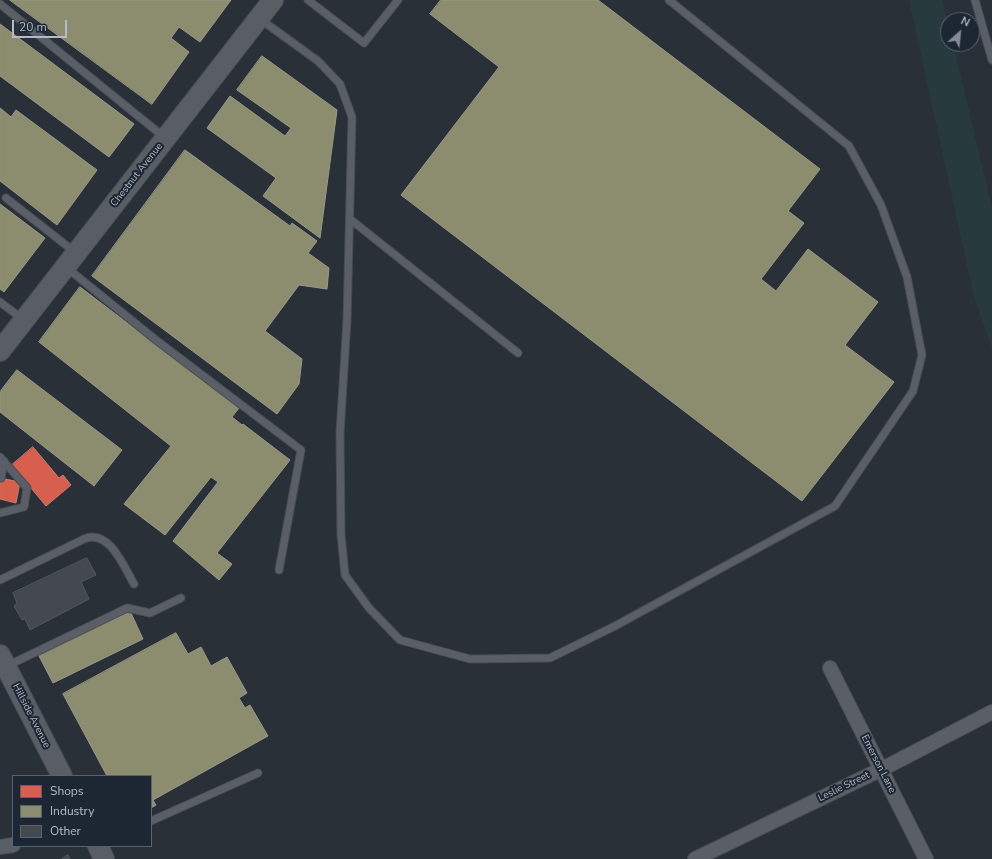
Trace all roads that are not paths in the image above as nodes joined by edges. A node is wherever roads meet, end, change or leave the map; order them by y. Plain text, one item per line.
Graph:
1 (308, 0) edge
2 (398, 0) edge
3 (669, 0) edge
4 (975, 0) edge
5 (271, 1) edge
6 (0, 4) edge
7 (259, 18) junction
8 (992, 60) edge
9 (166, 138) junction
10 (6, 198) dead end
11 (350, 218) junction
12 (71, 260) junction
13 (0, 302) edge
14 (24, 320) junction
15 (0, 351) edge
16 (518, 352) dead end
17 (2, 459) edge
18 (1, 478) edge
19 (0, 514) edge
20 (279, 570) dead end
21 (0, 580) edge
22 (134, 584) dead end
23 (181, 598) dead end
24 (3, 661) edge
25 (830, 668) dead end
26 (992, 712) edge
27 (880, 769) junction
28 (258, 773) dead end
29 (61, 775) edge
30 (152, 821) edge
31 (12, 845) edge
32 (0, 847) edge
33 (98, 847) edge
34 (104, 859) edge
35 (695, 859) edge
36 (926, 859) edge

1 - 2 lane
3 - 11 lane
4 - 8 lane
5 - 7 main road, Chestnut Avenue
6 - 9 lane
7 - 9 main road, Chestnut Avenue
7 - 11 lane
9 - 12 main road, Chestnut Avenue
10 - 12 lane
11 - 16 lane
12 - 14 main road, Chestnut Avenue
12 - 20 lane
13 - 14 lane
14 - 15 main road, Chestnut Avenue
17 - 18 lane
17 - 19 lane
21 - 22 lane
23 - 24 lane
24 - 29 main road, Hillside Avenue
25 - 27 street, Emerson Lane
26 - 27 street, Leslie Street
27 - 35 street, Leslie Street
27 - 36 street, Emerson Lane
28 - 30 lane
31 - 32 street
33 - 34 main road

